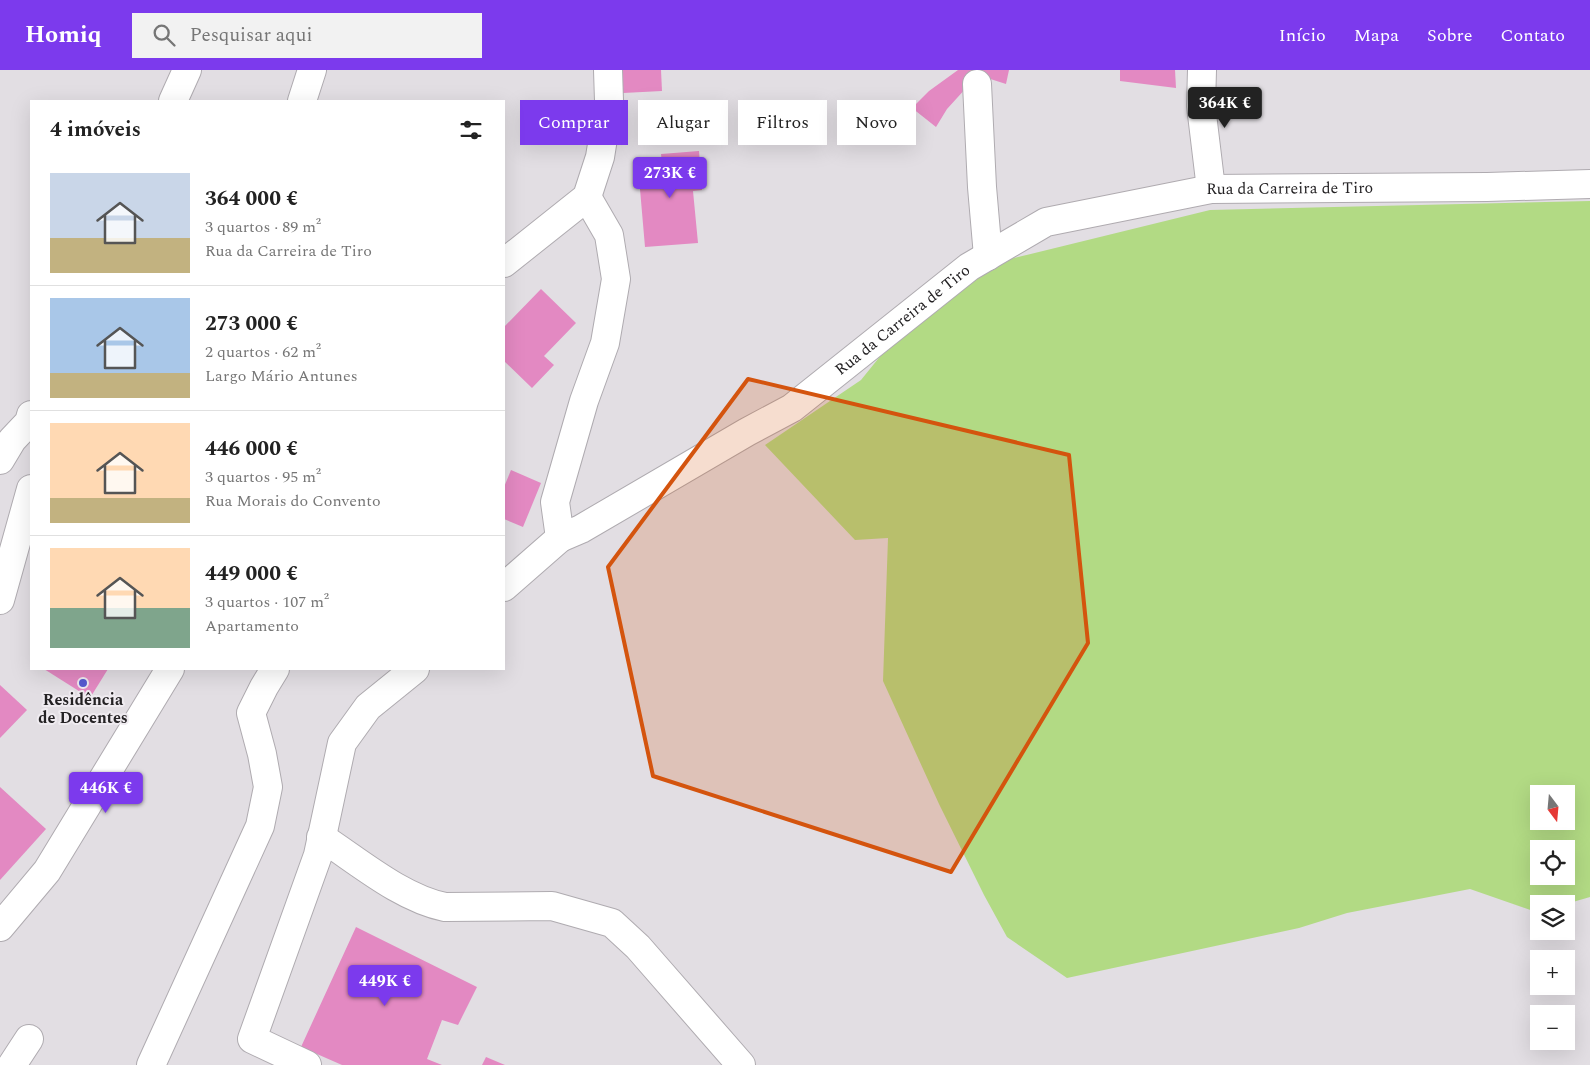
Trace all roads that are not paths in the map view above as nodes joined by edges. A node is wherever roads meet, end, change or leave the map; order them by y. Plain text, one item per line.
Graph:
1 (187, 70) edge
2 (312, 70) edge
3 (608, 70) edge
4 (1202, 70) edge
5 (977, 84) dead end
6 (173, 100) edge
7 (302, 100) edge
8 (1590, 184) edge
9 (1211, 190) junction
10 (587, 198) junction
11 (988, 256) junction
12 (505, 262) edge
13 (30, 422) edge
14 (0, 460) edge
15 (30, 493) edge
16 (560, 538) junction
17 (505, 586) edge
18 (0, 600) edge
19 (168, 670) edge
20 (274, 670) edge
21 (414, 670) edge
22 (322, 837) junction
23 (0, 927) edge
24 (29, 1039) dead end
25 (12, 1065) edge
26 (151, 1065) edge
27 (307, 1065) edge
28 (741, 1065) edge

1 - 6 street
2 - 7 street
3 - 10 street
4 - 9 street
5 - 11 street
8 - 9 street, Rua da Carreira de Tiro
9 - 11 street, Rua da Carreira de Tiro
10 - 12 street
10 - 16 street
11 - 16 street, Rua da Carreira de Tiro
13 - 14 street
15 - 18 street
16 - 17 street, Rua da Carreira de Tiro
19 - 23 street
20 - 26 street
21 - 22 street
22 - 27 street
22 - 28 street
24 - 25 street

